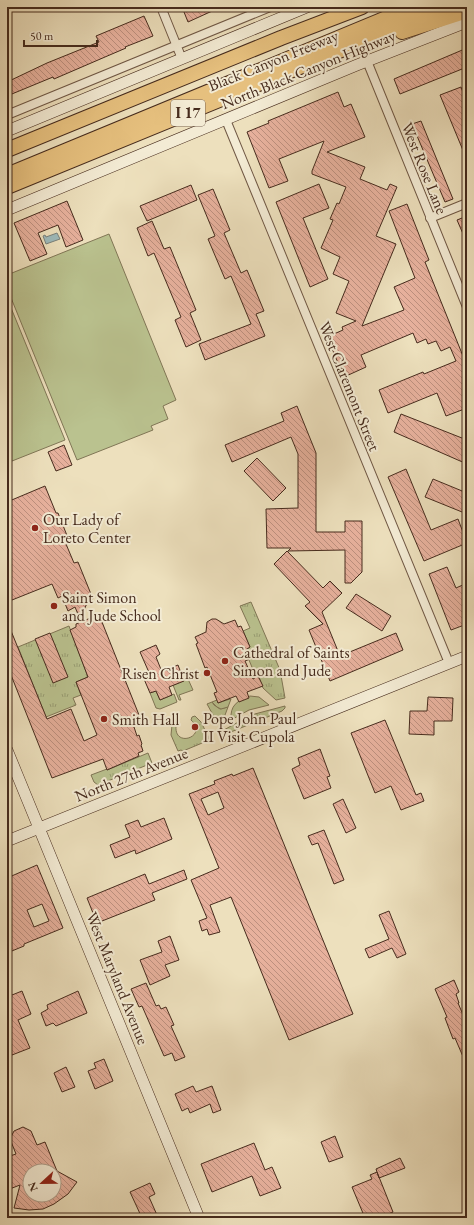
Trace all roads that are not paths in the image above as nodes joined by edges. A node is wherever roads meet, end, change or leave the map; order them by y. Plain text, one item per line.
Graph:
1 (161, 7) edge
2 (270, 7) edge
3 (307, 7) edge
4 (390, 7) edge
5 (413, 7) edge
6 (440, 7) edge
7 (358, 8) edge
8 (467, 11) edge
9 (467, 22) edge
10 (368, 39) junction
11 (177, 46) junction
12 (182, 59) junction
13 (367, 61) junction
14 (7, 115) edge
15 (226, 120) junction
16 (7, 131) edge
17 (7, 150) edge
18 (7, 166) edge
19 (7, 175) edge
20 (7, 187) edge
21 (467, 203) edge
22 (7, 210) edge
23 (430, 218) junction
24 (467, 307) edge
25 (467, 656) edge
26 (449, 663) junction
27 (7, 750) edge
28 (39, 828) junction
29 (7, 841) edge
30 (199, 1218) edge

1 - 11 street
2 - 11 street
3 - 12 main road
4 - 18 highway
5 - 19 highway
6 - 10 highway, Black Canyon Freeway / I 17
7 - 17 highway, Black Canyon Freeway / I 17
8 - 10 highway
9 - 13 main road, North Black Canyon Highway
10 - 20 highway, Black Canyon Freeway / I 17
11 - 12 street
11 - 14 street
12 - 16 main road
13 - 15 main road, North Black Canyon Highway
13 - 23 street, West Rose Lane
15 - 22 main road, North Black Canyon Highway
15 - 26 street, West Claremont Street
21 - 23 street
23 - 24 street, West Rose Lane
25 - 26 main road, North 27th Avenue
26 - 28 main road, North 27th Avenue
27 - 28 main road, West Maryland Avenue
28 - 29 main road, North 27th Avenue
28 - 30 main road, West Maryland Avenue

